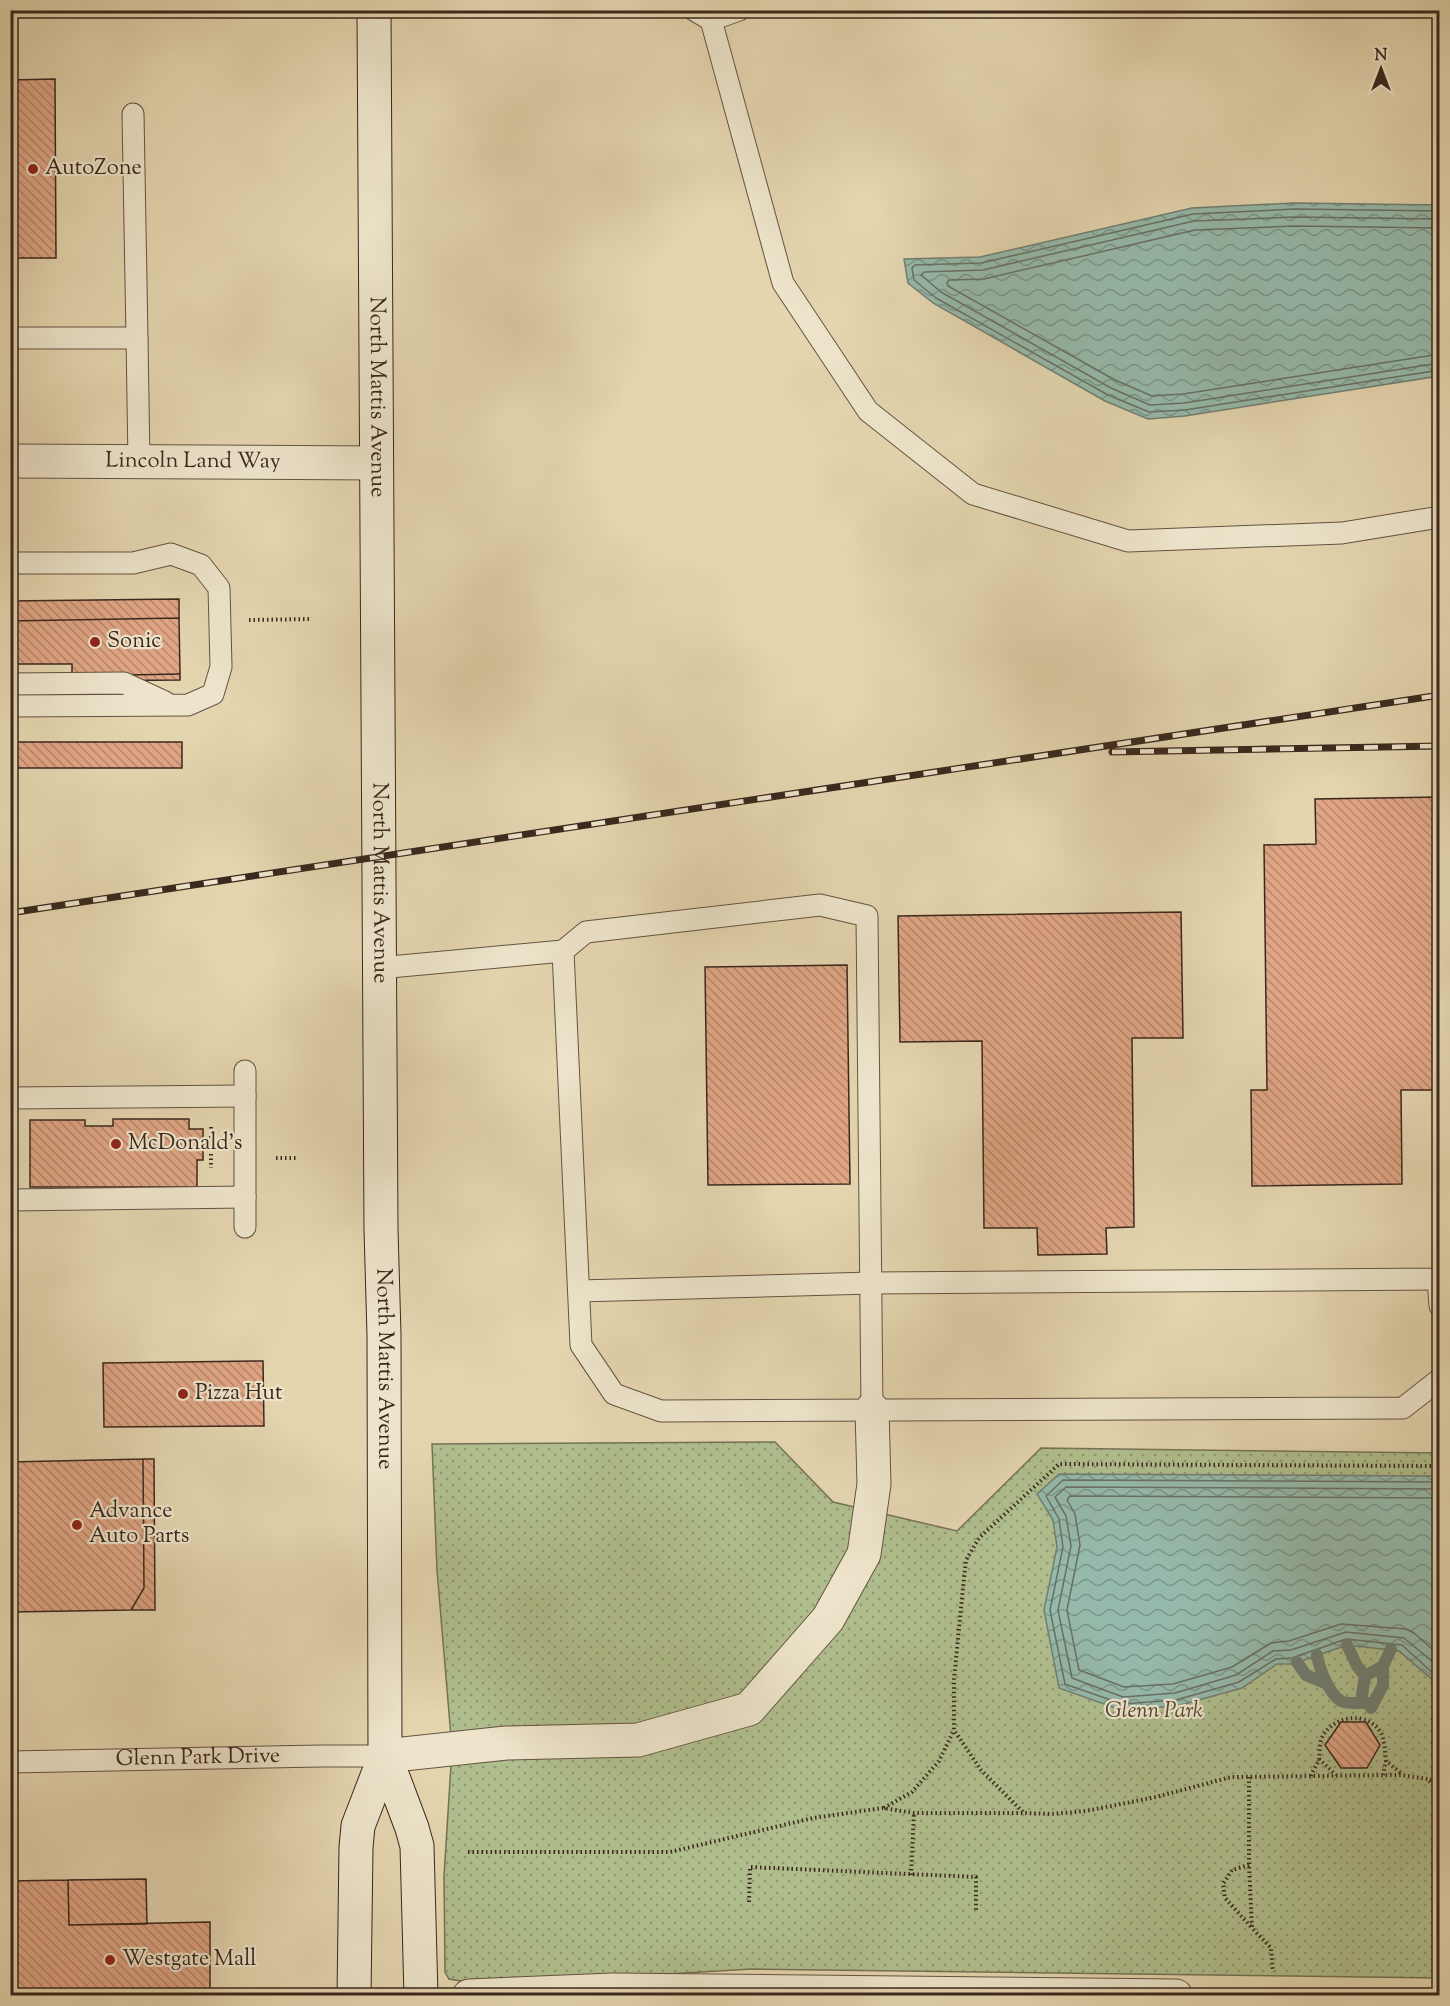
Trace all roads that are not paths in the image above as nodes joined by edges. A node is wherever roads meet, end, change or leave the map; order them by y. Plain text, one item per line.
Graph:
1 (374, 10) edge
2 (739, 10) edge
3 (703, 15) edge
4 (133, 114) dead end
5 (10, 338) edge
6 (137, 338) junction
7 (10, 461) edge
8 (139, 462) junction
9 (376, 464) junction
10 (1440, 517) edge
11 (10, 563) edge
12 (61, 563) junction
13 (10, 572) edge
14 (10, 684) edge
15 (171, 705) junction
16 (10, 706) edge
17 (563, 951) junction
18 (380, 968) junction
19 (245, 1071) dead end
20 (245, 1096) junction
21 (10, 1098) edge
22 (245, 1197) junction
23 (10, 1200) edge
24 (245, 1227) dead end
25 (1439, 1277) edge
26 (872, 1283) junction
27 (579, 1291) junction
28 (1440, 1306) edge
29 (1440, 1379) edge
30 (872, 1409) junction
31 (385, 1756) junction
32 (10, 1762) edge
33 (354, 1995) edge
34 (421, 1995) edge
35 (469, 1995) edge
36 (1176, 1995) edge

1 - 9 main road, North Mattis Avenue
2 - 3 lane
3 - 10 lane
4 - 6 lane
5 - 6 lane
6 - 8 lane
7 - 8 main road, Lincoln Land Way
8 - 9 main road, Lincoln Land Way
9 - 18 main road, North Mattis Avenue
11 - 12 lane
12 - 13 lane
12 - 15 lane
14 - 15 lane
15 - 16 lane
17 - 18 lane
17 - 26 lane
17 - 27 lane
18 - 31 main road, North Mattis Avenue
19 - 20 lane
20 - 21 lane
20 - 22 lane
22 - 23 lane
22 - 24 lane
25 - 26 lane
25 - 28 lane
26 - 27 lane
26 - 30 lane
27 - 30 lane
29 - 30 lane
30 - 31 main road
31 - 32 lane, Glenn Park Drive
31 - 33 main road, North Mattis Avenue
31 - 34 main road, North Mattis Avenue
35 - 36 main road

